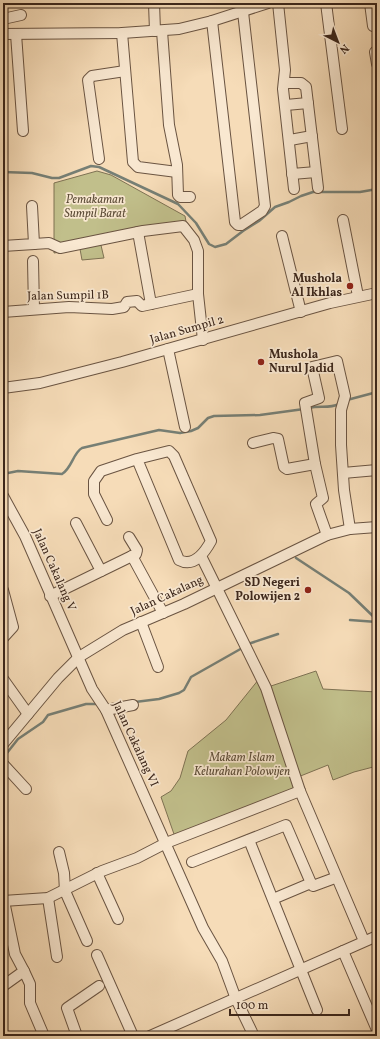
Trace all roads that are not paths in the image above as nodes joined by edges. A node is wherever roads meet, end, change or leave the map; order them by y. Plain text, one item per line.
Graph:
1 (154, 3) edge
2 (268, 3) edge
3 (278, 3) edge
4 (326, 3) edge
5 (370, 3) edge
6 (243, 12) junction
7 (21, 15) dead end
8 (3, 19) edge
9 (212, 21) junction
10 (373, 26) dead end
11 (158, 31) junction
12 (122, 33) junction
13 (3, 34) edge
14 (16, 34) junction
15 (375, 52) dead end
16 (377, 64) edge
17 (125, 71) junction
18 (285, 83) junction
19 (308, 102) junction
20 (286, 105) junction
21 (342, 129) dead end
22 (22, 131) dead end
23 (312, 136) junction
24 (290, 140) junction
25 (99, 159) dead end
26 (177, 172) junction
27 (316, 172) junction
28 (292, 174) junction
29 (318, 188) dead end
30 (294, 189) dead end
31 (190, 197) dead end
32 (32, 206) dead end
33 (342, 220) dead end
34 (138, 232) junction
35 (282, 236) dead end
36 (34, 244) junction
37 (3, 246) edge
38 (32, 261) dead end
39 (377, 293) edge
40 (198, 294) junction
41 (358, 296) junction
42 (151, 304) junction
43 (34, 309) junction
44 (3, 312) edge
45 (301, 312) junction
46 (202, 340) junction
47 (168, 349) junction
48 (3, 388) edge
49 (185, 427) dead end
50 (253, 443) dead end
51 (136, 459) junction
52 (315, 464) junction
53 (377, 470) edge
54 (343, 473) junction
55 (3, 496) edge
56 (107, 520) dead end
57 (76, 523) dead end
58 (377, 527) edge
59 (350, 529) junction
60 (327, 535) junction
61 (129, 537) dead end
62 (132, 556) junction
63 (201, 556) junction
64 (101, 571) junction
65 (216, 587) junction
66 (3, 590) edge
67 (50, 596) junction
68 (163, 613) junction
69 (141, 622) junction
70 (3, 638) edge
71 (78, 657) junction
72 (158, 668) dead end
73 (3, 679) edge
74 (133, 704) dead end
75 (104, 707) junction
76 (28, 714) junction
77 (3, 744) edge
78 (3, 764) edge
79 (26, 789) dead end
80 (300, 791) junction
81 (249, 840) junction
82 (166, 843) junction
83 (59, 852) dead end
84 (192, 862) dead end
85 (97, 874) junction
86 (332, 879) dead end
87 (312, 883) junction
88 (65, 891) junction
89 (48, 898) junction
90 (273, 899) junction
91 (3, 901) edge
92 (118, 919) dead end
93 (377, 936) edge
94 (87, 941) dead end
95 (364, 941) junction
96 (343, 951) junction
97 (97, 955) dead end
98 (57, 957) dead end
99 (301, 970) junction
100 (24, 971) junction
101 (3, 986) edge
102 (99, 986) dead end
103 (236, 1000) junction
104 (317, 1010) dead end
105 (377, 1030) edge
106 (252, 1032) dead end
107 (44, 1036) edge
108 (77, 1036) edge
109 (133, 1036) edge
110 (150, 1036) edge

1 - 11 street
2 - 6 street
3 - 18 street
4 - 21 street
5 - 10 street
6 - 9 street
6 - 9 street
7 - 8 street
9 - 11 street
11 - 12 street
11 - 26 street
12 - 14 street
12 - 17 street
13 - 14 street
14 - 22 street
15 - 16 street
17 - 25 street
17 - 26 street
18 - 19 street
18 - 20 street
19 - 20 street
19 - 23 street
20 - 24 street
23 - 24 street
23 - 27 street
24 - 28 street
26 - 31 street
27 - 28 street
27 - 29 street
28 - 30 street
32 - 36 street
33 - 41 street
34 - 36 street
34 - 40 street
34 - 42 street
35 - 45 street
36 - 37 street
38 - 43 street
39 - 41 street, Jalan Sumpil 2
40 - 42 street, Jalan Sumpil 1B
40 - 46 street
41 - 45 street, Jalan Sumpil 2
42 - 43 street, Jalan Sumpil 1B
43 - 44 street, Jalan Sumpil 1B
45 - 46 street, Jalan Sumpil 2
46 - 47 street, Jalan Sumpil 2
47 - 48 street, Jalan Sumpil 2
47 - 49 street
50 - 52 street
51 - 56 street
51 - 63 street
51 - 63 street
52 - 54 street
52 - 60 street
53 - 54 street
54 - 59 street
55 - 67 street, Jalan Cakalang V
57 - 64 street
58 - 59 street, Jalan Cakalang
59 - 60 street, Jalan Cakalang
60 - 65 street, Jalan Cakalang
61 - 62 street
62 - 64 street
62 - 68 street
63 - 65 street
64 - 67 street
65 - 68 street, Jalan Cakalang
65 - 80 street
66 - 70 street
67 - 71 street, Jalan Cakalang V
68 - 69 street, Jalan Cakalang
69 - 71 street, Jalan Cakalang
69 - 72 street
71 - 75 street, Jalan Cakalang VI
71 - 76 street, Jalan Cakalang
73 - 76 street
74 - 75 street
75 - 82 street, Jalan Cakalang VI
76 - 77 street, Jalan Cakalang
78 - 79 street
80 - 82 street
80 - 95 street
81 - 84 street
81 - 87 street
81 - 90 street
82 - 85 street
82 - 103 street, Jalan Cakalang VI
83 - 88 street
85 - 88 street
85 - 92 street
86 - 87 street
87 - 90 street
88 - 89 street
88 - 94 street
89 - 91 street
89 - 98 street
90 - 99 street
91 - 100 street
93 - 95 street
95 - 96 street
96 - 99 street
96 - 105 street
97 - 109 street
99 - 103 street
99 - 104 street
100 - 101 street
100 - 107 street
102 - 108 street
103 - 106 street, Jalan Cakalang VI
103 - 110 street

